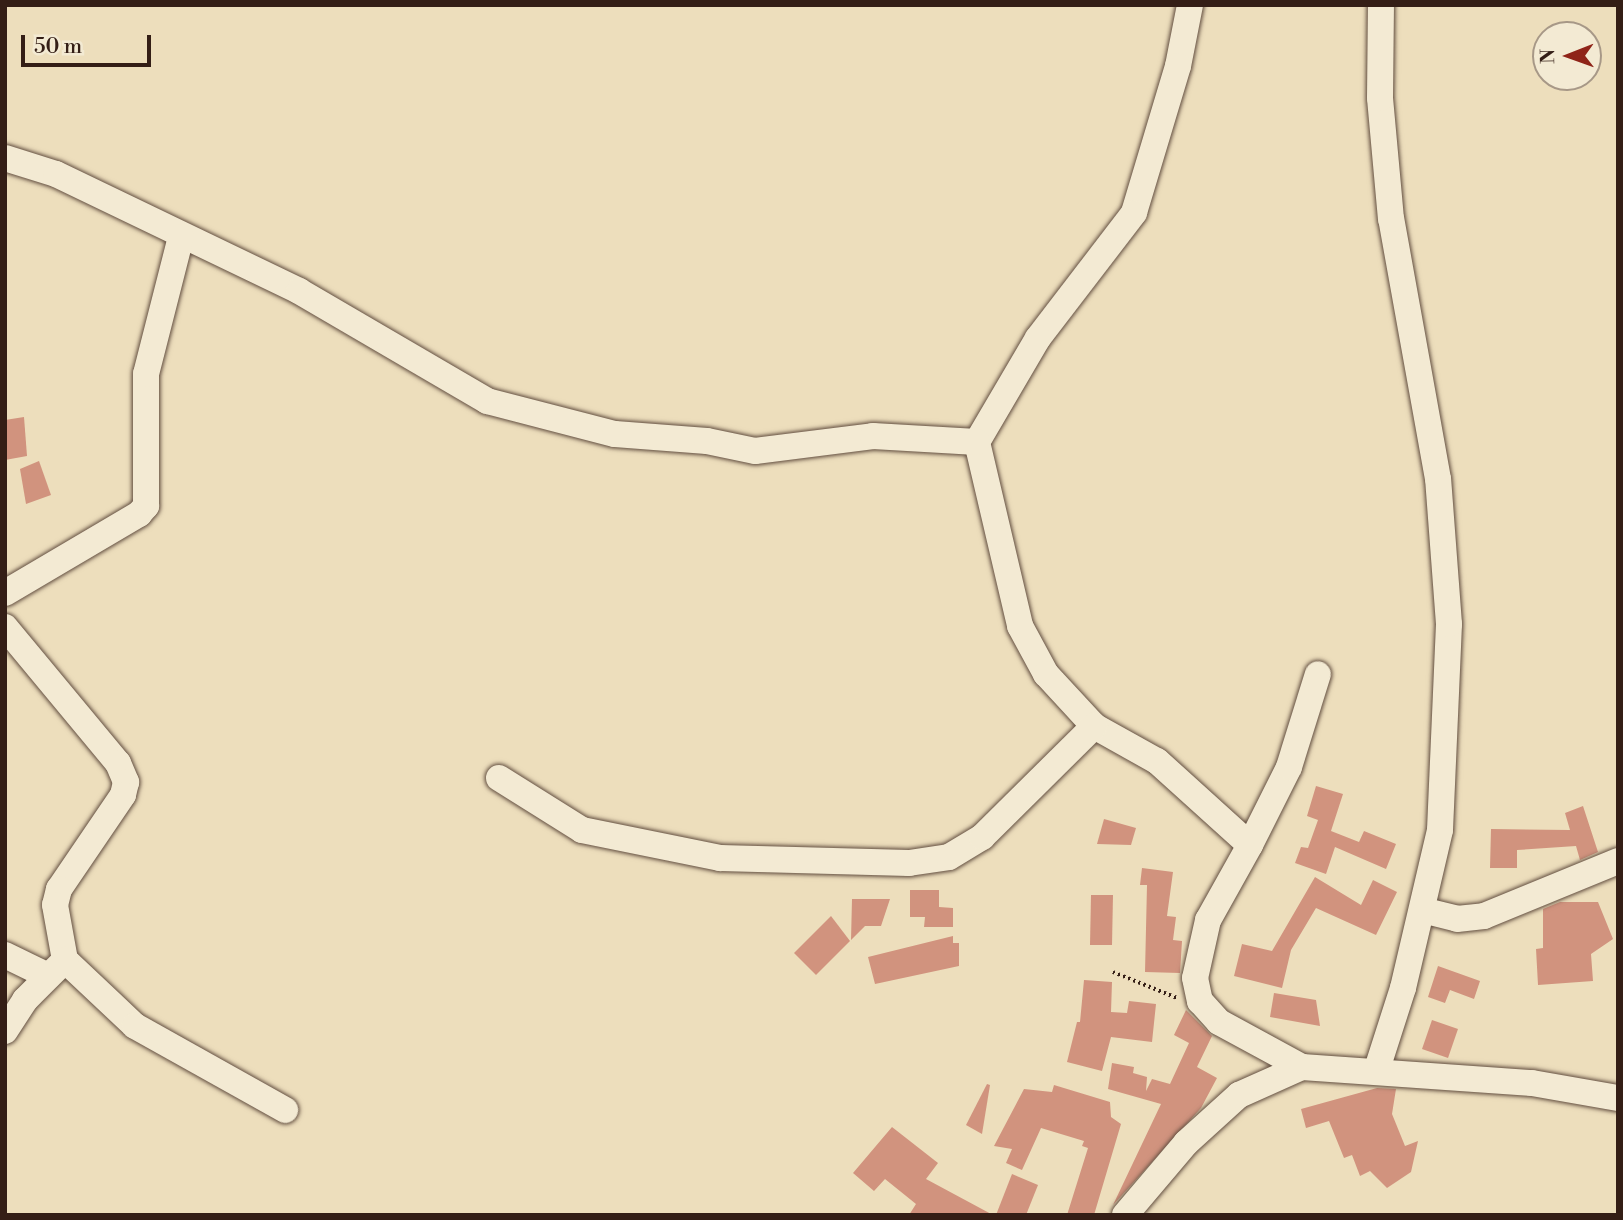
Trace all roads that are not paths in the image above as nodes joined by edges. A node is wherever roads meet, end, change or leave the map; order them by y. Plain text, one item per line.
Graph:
1 (1190, 5) edge
2 (1381, 5) edge
3 (5, 158) edge
4 (181, 237) junction
5 (977, 442) junction
6 (5, 593) edge
7 (5, 627) edge
8 (1318, 674) dead end
9 (1094, 726) junction
10 (499, 778) dead end
11 (1250, 845) junction
12 (1618, 861) edge
13 (1422, 910) junction
14 (5, 955) edge
15 (57, 968) junction
16 (5, 1031) edge
17 (1302, 1067) junction
18 (1377, 1069) junction
19 (1618, 1098) edge
20 (285, 1110) dead end
21 (1125, 1215) edge

1 - 5 street
2 - 13 street
3 - 4 street
4 - 5 street
4 - 6 street
5 - 9 street
7 - 15 street
8 - 11 street
9 - 10 street
9 - 11 street
11 - 17 street
12 - 13 street
13 - 18 street
14 - 15 street
15 - 16 street
15 - 20 street
17 - 18 street
17 - 21 street
18 - 19 street

